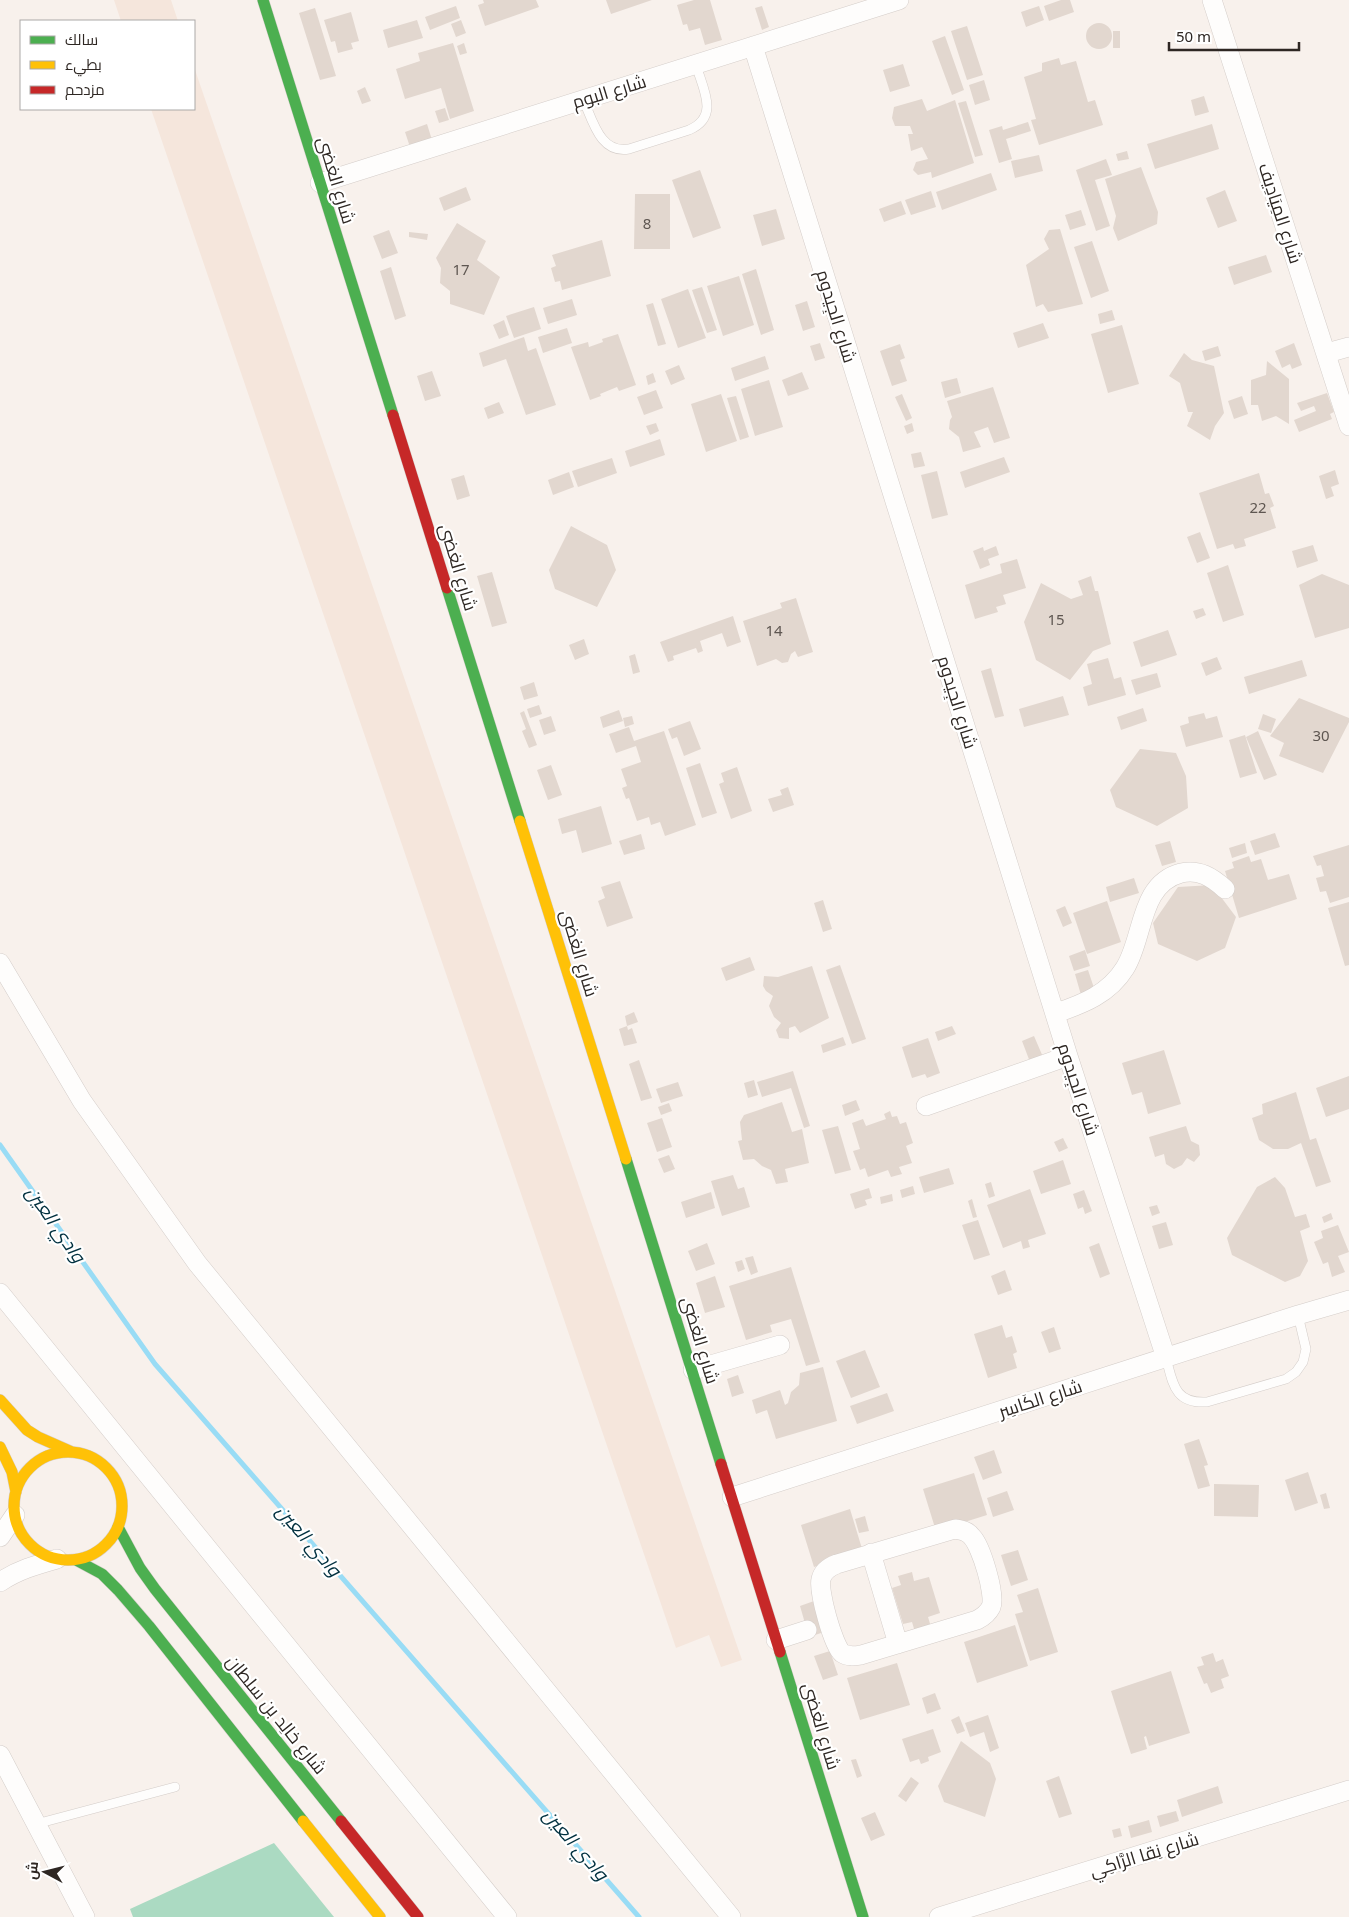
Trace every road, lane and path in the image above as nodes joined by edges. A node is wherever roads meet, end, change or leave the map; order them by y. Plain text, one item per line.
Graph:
1 (263, 0) edge
2 (899, 0) edge
3 (1212, 0) edge
4 (752, 46) junction
5 (696, 65) junction
6 (583, 99) junction
7 (320, 184) junction
8 (1349, 346) edge
9 (1327, 354) junction
10 (1349, 426) edge
11 (1225, 889) dead end
12 (0, 963) edge
13 (1056, 1014) junction
14 (1068, 1056) junction
15 (926, 1106) dead end
16 (0, 1293) edge
17 (1349, 1300) edge
18 (1298, 1315) junction
19 (780, 1345) dead end
20 (1166, 1358) junction
21 (693, 1370) junction
22 (0, 1400) edge
23 (0, 1447) edge
24 (72, 1452) junction
25 (16, 1492) junction
26 (732, 1497) junction
27 (15, 1514) junction
28 (118, 1527) junction
29 (0, 1537) edge
30 (871, 1553) junction
31 (57, 1559) junction
32 (76, 1560) junction
33 (0, 1582) edge
34 (819, 1626) junction
35 (776, 1640) junction
36 (898, 1644) junction
37 (0, 1755) edge
38 (175, 1787) dead end
39 (1349, 1790) edge
40 (36, 1824) junction
41 (85, 1917) edge
42 (380, 1917) edge
43 (418, 1917) edge
44 (507, 1917) edge
45 (731, 1917) edge
46 (863, 1917) edge
47 (939, 1917) edge

1 - 7 street, شارع الغضى
2 - 4 street, شارع البوم
3 - 9 street, شارع المِيَادِيف
4 - 5 street, شارع البوم
4 - 13 street, شارع الجِيدوم
5 - 6 street, شارع البوم
5 - 6 lane
6 - 7 street, شارع البوم
7 - 21 street, شارع الغضى
8 - 9 street
9 - 10 street, شارع المِيَادِيف
11 - 13 street
12 - 45 street
13 - 14 street, شارع الجِيدوم
14 - 15 street
14 - 20 street, شارع الجِيدوم
16 - 44 street
17 - 18 street, شارع الكَاسِر
18 - 20 street, شارع الكَاسِر
18 - 20 lane
19 - 21 street
20 - 26 street, شارع الكَاسِر
21 - 26 street, شارع الغضى
22 - 24 street
23 - 25 street
24 - 25 street
24 - 28 street
25 - 27 street
26 - 35 street, شارع الغضى
27 - 29 street
27 - 31 street
28 - 32 street
28 - 43 street, شارع خالِد بن سلطان
30 - 34 street
30 - 36 street
30 - 36 street
31 - 32 street
31 - 33 street
32 - 42 street
34 - 35 street
34 - 36 street
35 - 46 street, شارع الغضى
37 - 40 street
38 - 40 lane
39 - 47 street, شارع نِقا الرَّاكِي
40 - 41 street

